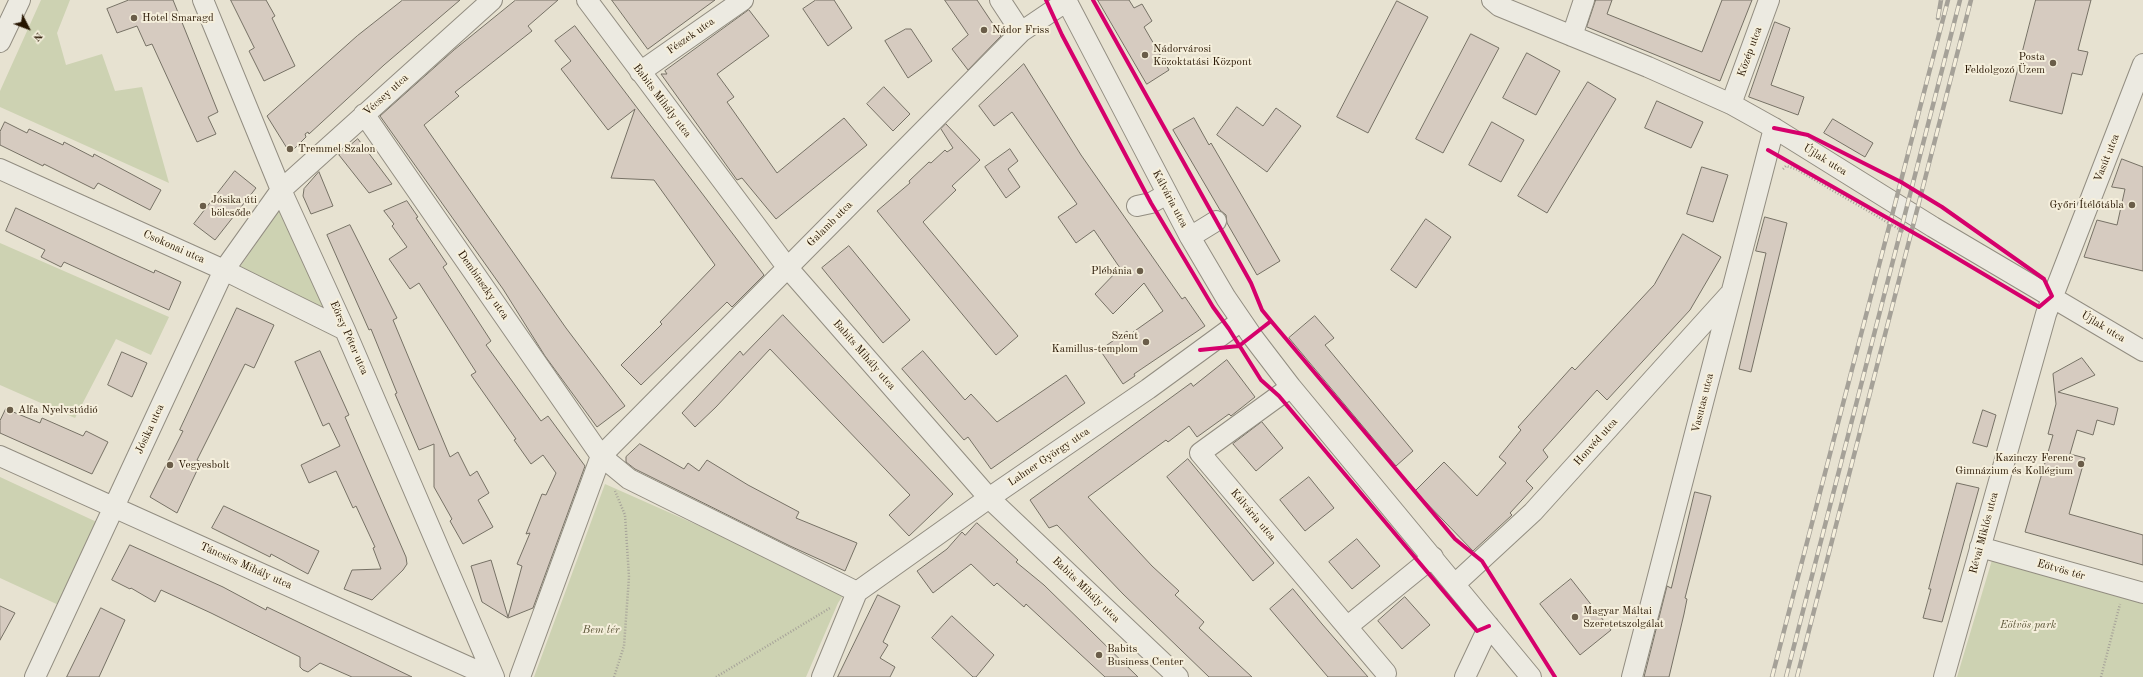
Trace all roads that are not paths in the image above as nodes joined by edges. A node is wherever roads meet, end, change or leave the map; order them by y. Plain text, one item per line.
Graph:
1 (20, 0) edge
2 (203, 0) edge
3 (492, 0) edge
4 (586, 0) edge
5 (743, 0) edge
6 (1000, 0) edge
7 (1492, 0) edge
8 (1584, 0) edge
9 (1769, 0) edge
10 (1067, 1) edge
11 (1022, 32) junction
12 (1572, 36) junction
13 (0, 42) edge
14 (2143, 64) edge
15 (640, 72) junction
16 (1731, 104) junction
17 (364, 114) junction
18 (1774, 128) junction
19 (0, 169) edge
20 (281, 190) junction
21 (1167, 194) junction
22 (1137, 206) dead end
23 (1216, 221) dead end
24 (1190, 237) junction
25 (787, 267) junction
26 (224, 270) junction
27 (1730, 294) junction
28 (2052, 296) junction
29 (1242, 321) junction
30 (346, 330) junction
31 (2143, 351) edge
32 (1291, 387) junction
33 (0, 456) edge
34 (601, 456) junction
35 (989, 498) junction
36 (114, 507) junction
37 (1980, 547) junction
38 (1433, 557) junction
39 (1455, 584) junction
40 (2134, 590) edge
41 (857, 592) junction
42 (1348, 626) junction
43 (1489, 626) junction
44 (1386, 673) dead end
45 (35, 677) edge
46 (492, 677) edge
47 (520, 677) edge
48 (822, 677) edge
49 (1178, 677) edge
50 (1465, 677) edge
51 (1531, 677) edge
52 (1632, 677) edge
53 (1944, 677) edge

1 - 13 street
2 - 20 street, Eörsy Péter utca
3 - 17 street, Vécsey utca
4 - 15 street, Babits Mihály utca
5 - 15 street, Fészek utca
6 - 11 street
7 - 12 street, Újlak utca
8 - 12 street
9 - 16 street, Közép utca
10 - 11 street, Galamb utca
10 - 21 street, Kálvária utca
11 - 25 street, Galamb utca
12 - 16 street, Újlak utca
14 - 28 street, Vasút utca
15 - 25 street, Babits Mihály utca
16 - 18 street, Újlak utca
17 - 20 street, Vécsey utca
17 - 34 street, Dembinszky utca
18 - 27 street, Vasutas utca
18 - 28 street, Újlak utca
19 - 26 street, Csokonai utca
20 - 26 street, Jósika utca
20 - 30 street, Eörsy Péter utca
21 - 22 street
21 - 24 street, Kálvária utca
23 - 24 street
24 - 29 street, Kálvária utca
25 - 34 street, Galamb utca
25 - 35 street, Babits Mihály utca
26 - 30 street, Csokonai utca
26 - 36 street, Jósika utca
27 - 39 street, Honvéd utca
27 - 52 street, Vasutas utca
28 - 31 street, Újlak utca
28 - 37 street, Révai Miklós utca
29 - 32 street, Kálvária utca
29 - 35 street, Lahner György utca
30 - 46 street, Eörsy Péter utca
32 - 38 street, Kálvária utca
32 - 42 street, Kálvária utca
33 - 36 street, Táncsics Mihály utca
34 - 41 street
34 - 47 street
35 - 41 street, Lahner György utca
35 - 49 street, Babits Mihály utca
36 - 45 street, Jósika utca
36 - 46 street, Táncsics Mihály utca
37 - 40 street, Eötvös tér
37 - 53 street, Révai Miklós utca
38 - 39 street, Kálvária utca
38 - 42 street
39 - 43 street, Kálvária utca
41 - 48 street
42 - 44 street, Kálvária utca
43 - 50 street
43 - 51 street, Kálvária utca

